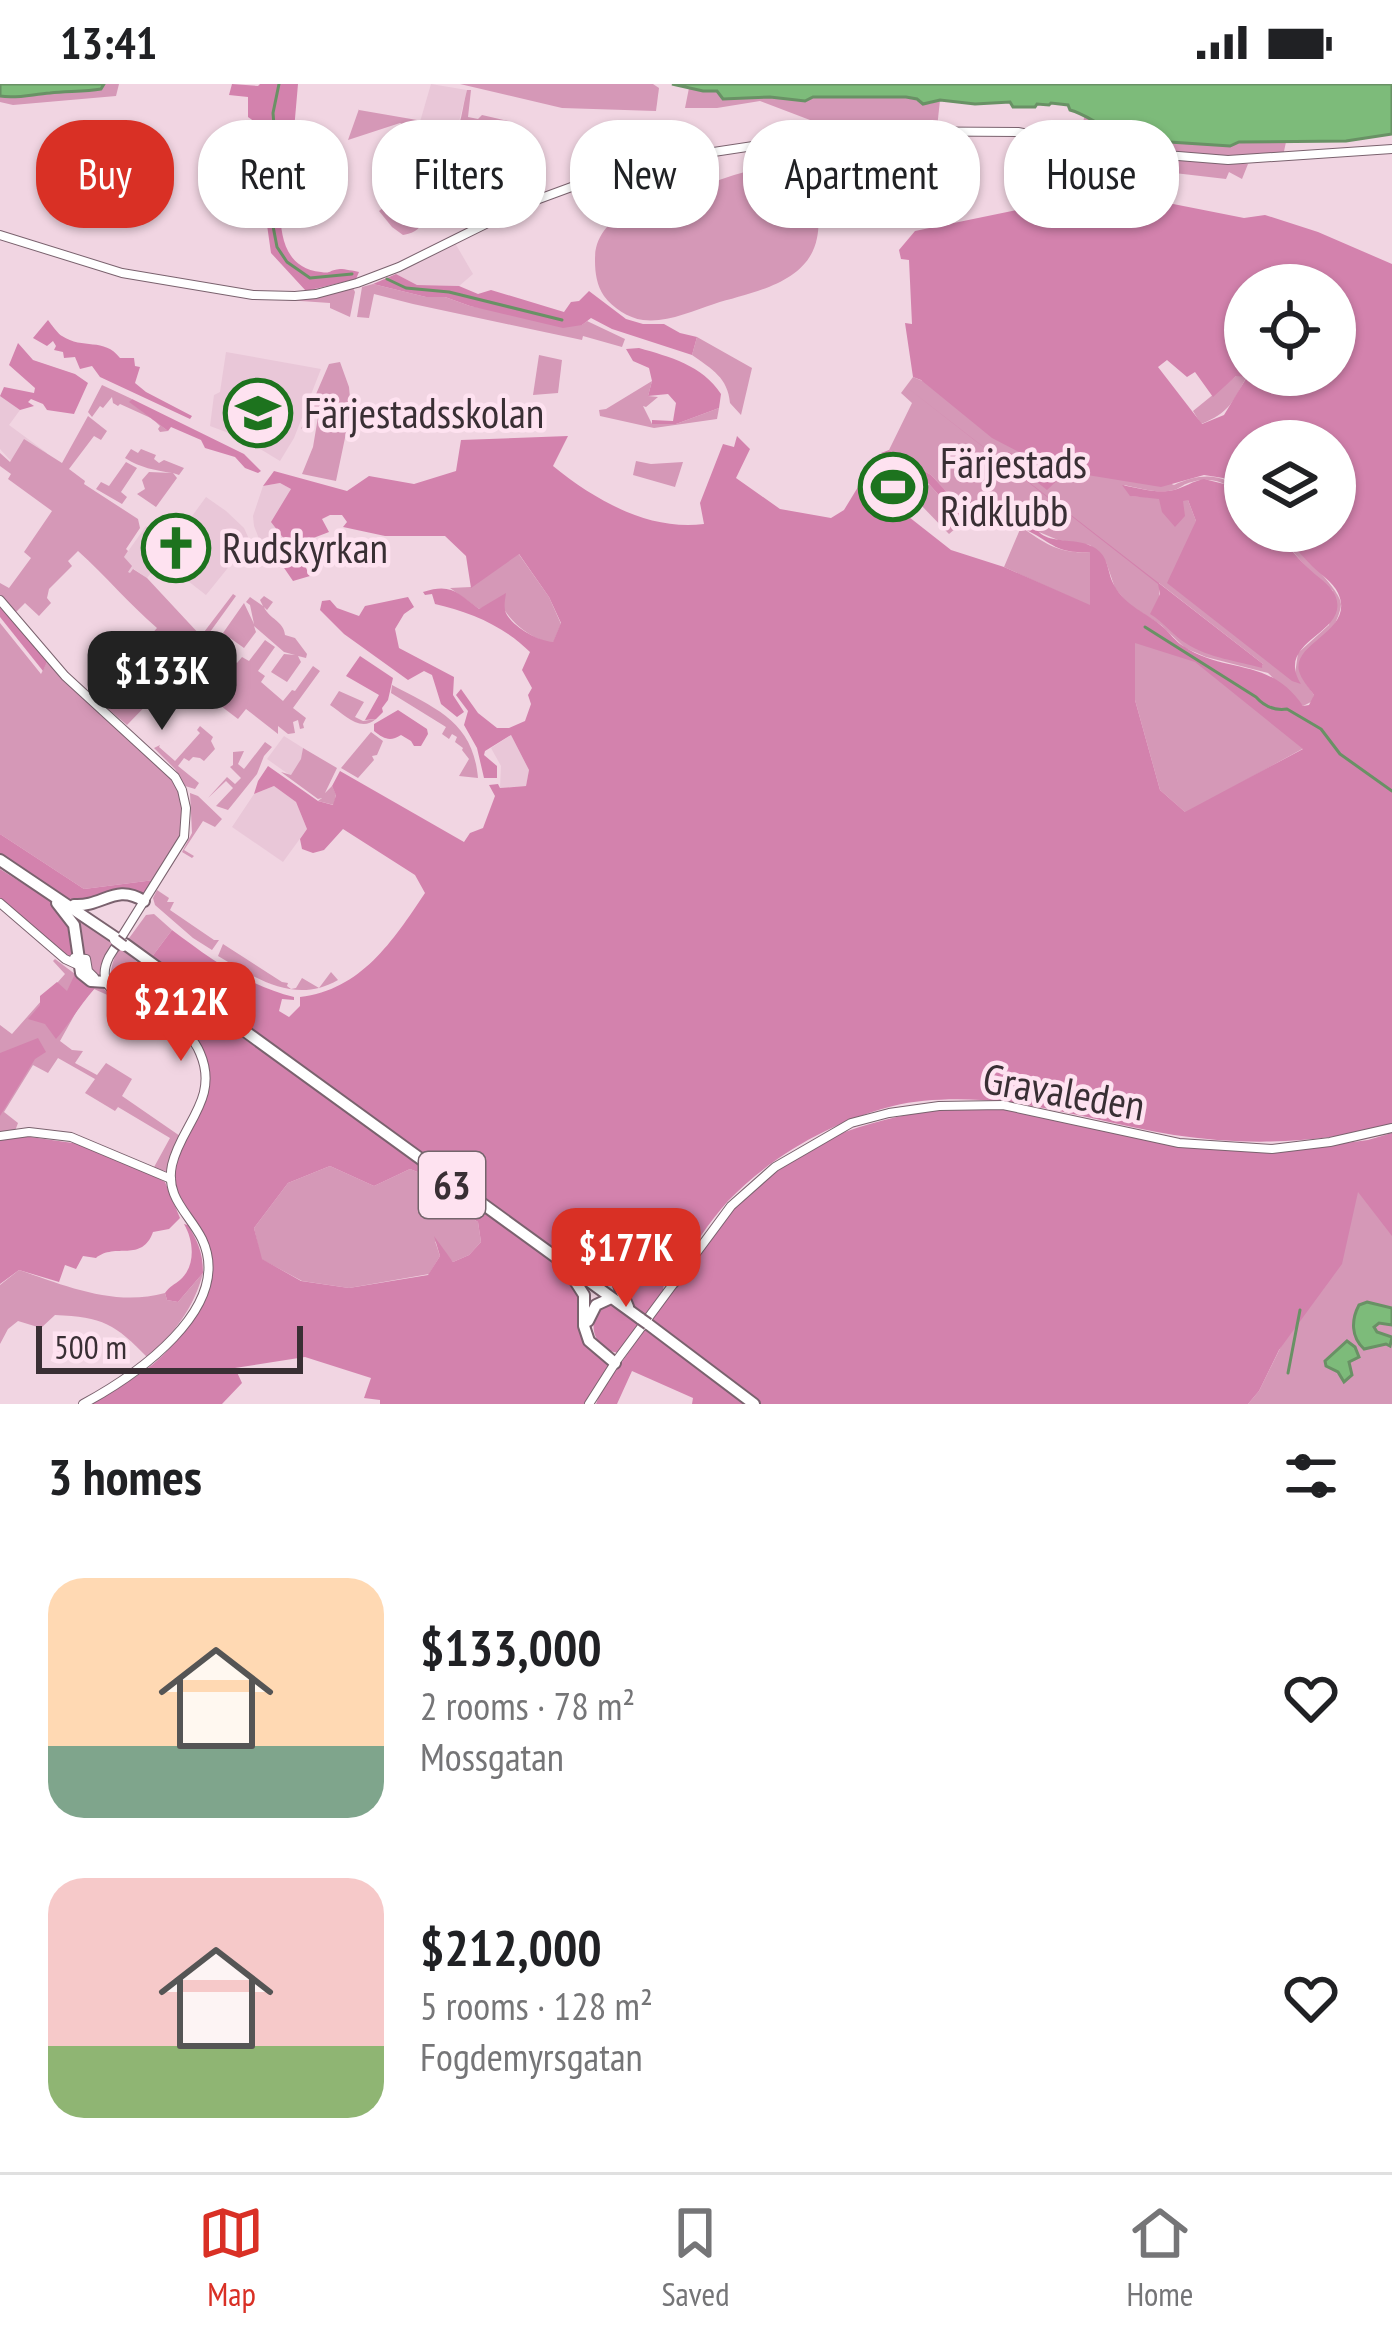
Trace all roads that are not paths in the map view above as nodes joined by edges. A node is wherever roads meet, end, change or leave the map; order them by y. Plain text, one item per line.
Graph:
1 (1392, 148) edge
2 (0, 235) edge
3 (0, 600) edge
4 (0, 862) edge
5 (50, 897) junction
6 (64, 902) junction
7 (144, 902) junction
8 (0, 903) edge
9 (94, 903) junction
10 (93, 922) junction
11 (120, 942) junction
12 (78, 962) junction
13 (105, 979) junction
14 (170, 980) junction
15 (133, 1001) junction
16 (1392, 1128) edge
17 (0, 1136) edge
18 (171, 1179) junction
19 (566, 1268) junction
20 (590, 1280) junction
21 (672, 1284) junction
22 (609, 1299) junction
23 (629, 1310) junction
24 (644, 1322) junction
25 (616, 1361) junction
26 (594, 1401) edge
27 (83, 1404) edge
28 (752, 1404) edge

1 - 2 street
3 - 7 street
4 - 5 main road, 63
4 - 6 main road, 63
5 - 11 main road, 63
5 - 12 main road
6 - 9 main road
6 - 10 main road, 63
7 - 9 main road
7 - 13 street
8 - 12 street
9 - 10 main road
10 - 11 main road, 63
11 - 14 main road, 63
11 - 20 main road, 63
12 - 13 main road
13 - 15 street
14 - 15 main road
14 - 19 main road, 63
15 - 18 street
16 - 21 street, Gravaleden
17 - 18 street
18 - 27 street
19 - 22 main road, 63
19 - 25 main road
20 - 21 main road
20 - 23 main road, 63
21 - 23 main road
21 - 25 street, Gravaleden
22 - 24 main road, 63
22 - 25 main road
23 - 24 main road, 63
24 - 28 main road, 63
25 - 26 street, Gravaleden

